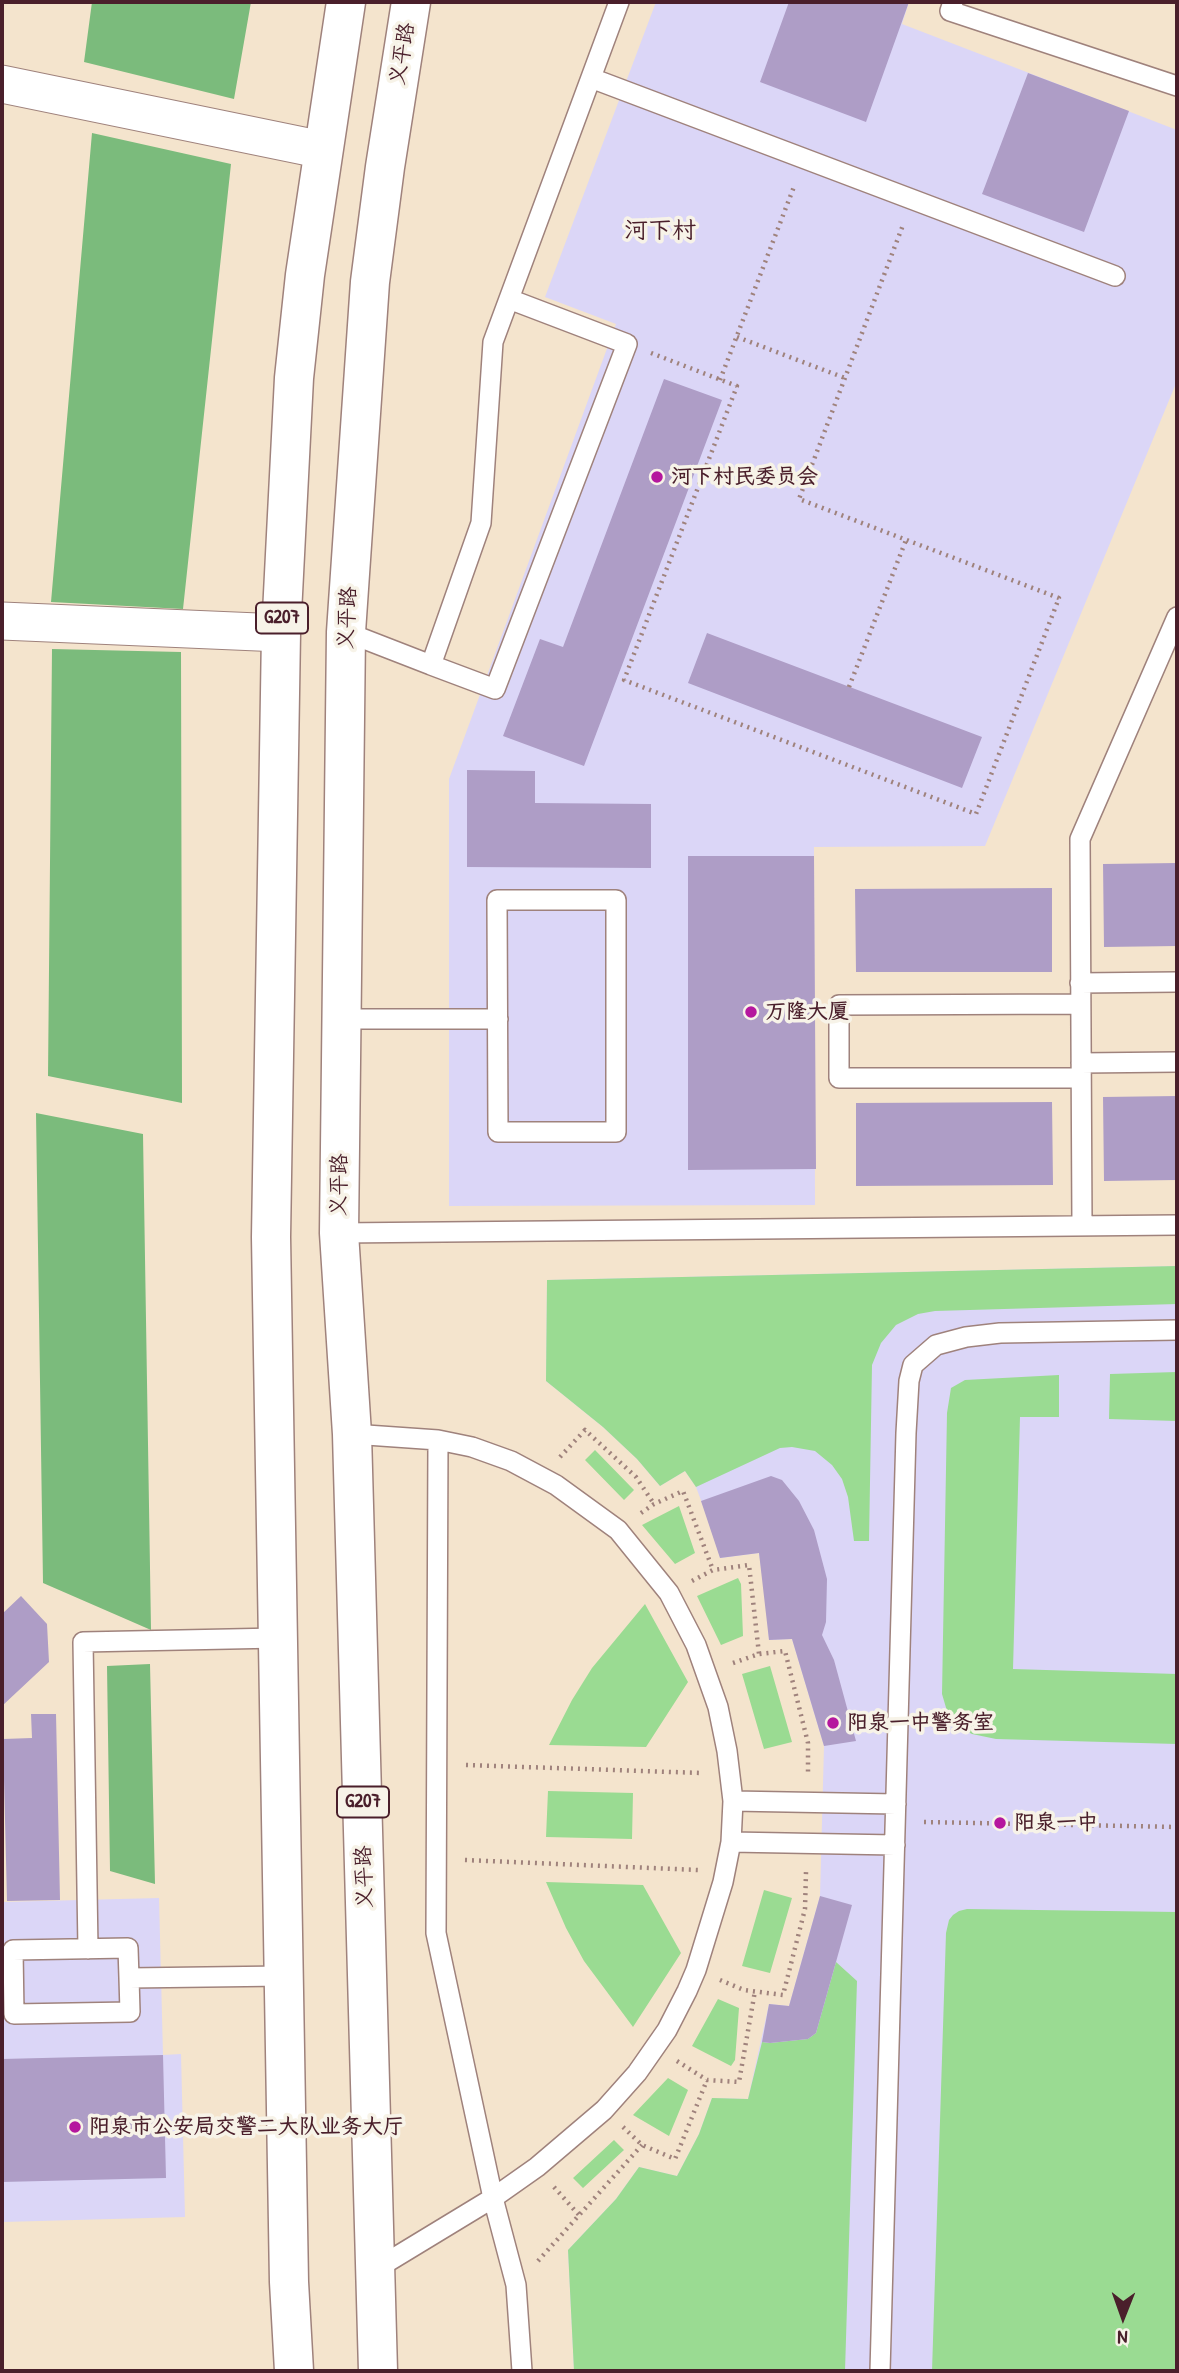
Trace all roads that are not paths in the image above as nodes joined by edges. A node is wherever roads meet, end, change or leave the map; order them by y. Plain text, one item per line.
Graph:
1 (346, 2) edge
2 (411, 2) edge
3 (620, 2) edge
4 (953, 2) edge
5 (591, 78) junction
6 (2, 84) edge
7 (1177, 86) edge
8 (323, 150) junction
9 (1115, 276) dead end
10 (509, 299) junction
11 (1177, 617) edge
12 (2, 621) edge
13 (346, 632) junction
14 (281, 633) junction
15 (431, 665) junction
16 (1177, 982) edge
17 (1080, 984) junction
18 (1080, 1004) junction
19 (342, 1019) junction
20 (498, 1019) junction
21 (1177, 1062) edge
22 (1081, 1070) junction
23 (1177, 1224) edge
24 (1083, 1225) junction
25 (339, 1233) junction
26 (1177, 1330) edge
27 (352, 1434) junction
28 (438, 1440) junction
29 (278, 1638) junction
30 (733, 1801) junction
31 (896, 1813) junction
32 (731, 1842) junction
33 (895, 1844) junction
34 (88, 1949) junction
35 (284, 1976) junction
36 (129, 1978) junction
37 (493, 2198) junction
38 (376, 2269) junction
39 (295, 2371) edge
40 (378, 2371) edge
41 (522, 2371) edge
42 (880, 2371) edge

1 - 8 highway, G207
2 - 13 highway, 义平路 / G207
3 - 5 lane
4 - 7 lane
5 - 9 lane
5 - 10 lane
6 - 8 street
8 - 14 highway, G207
10 - 15 lane
10 - 15 lane
11 - 17 lane
12 - 14 street
13 - 15 lane
13 - 19 highway, 义平路 / G207
14 - 29 highway, G207
16 - 17 lane
17 - 18 lane
18 - 22 lane
18 - 22 lane
19 - 20 lane
19 - 25 highway, 义平路 / G207
20 - 20 lane
21 - 22 lane
22 - 24 lane
23 - 24 lane
24 - 25 lane
25 - 27 highway, 义平路 / G207
26 - 31 lane
27 - 28 lane
27 - 38 highway, 义平路 / G207
28 - 30 lane
28 - 37 lane
29 - 34 lane
29 - 35 highway, G207
30 - 31 lane
30 - 32 lane
31 - 33 lane
32 - 33 lane
32 - 37 lane
33 - 42 lane
34 - 36 lane
34 - 36 lane
35 - 36 lane
35 - 39 highway, G207
37 - 38 lane
37 - 41 lane
38 - 40 highway, 义平路 / G207

